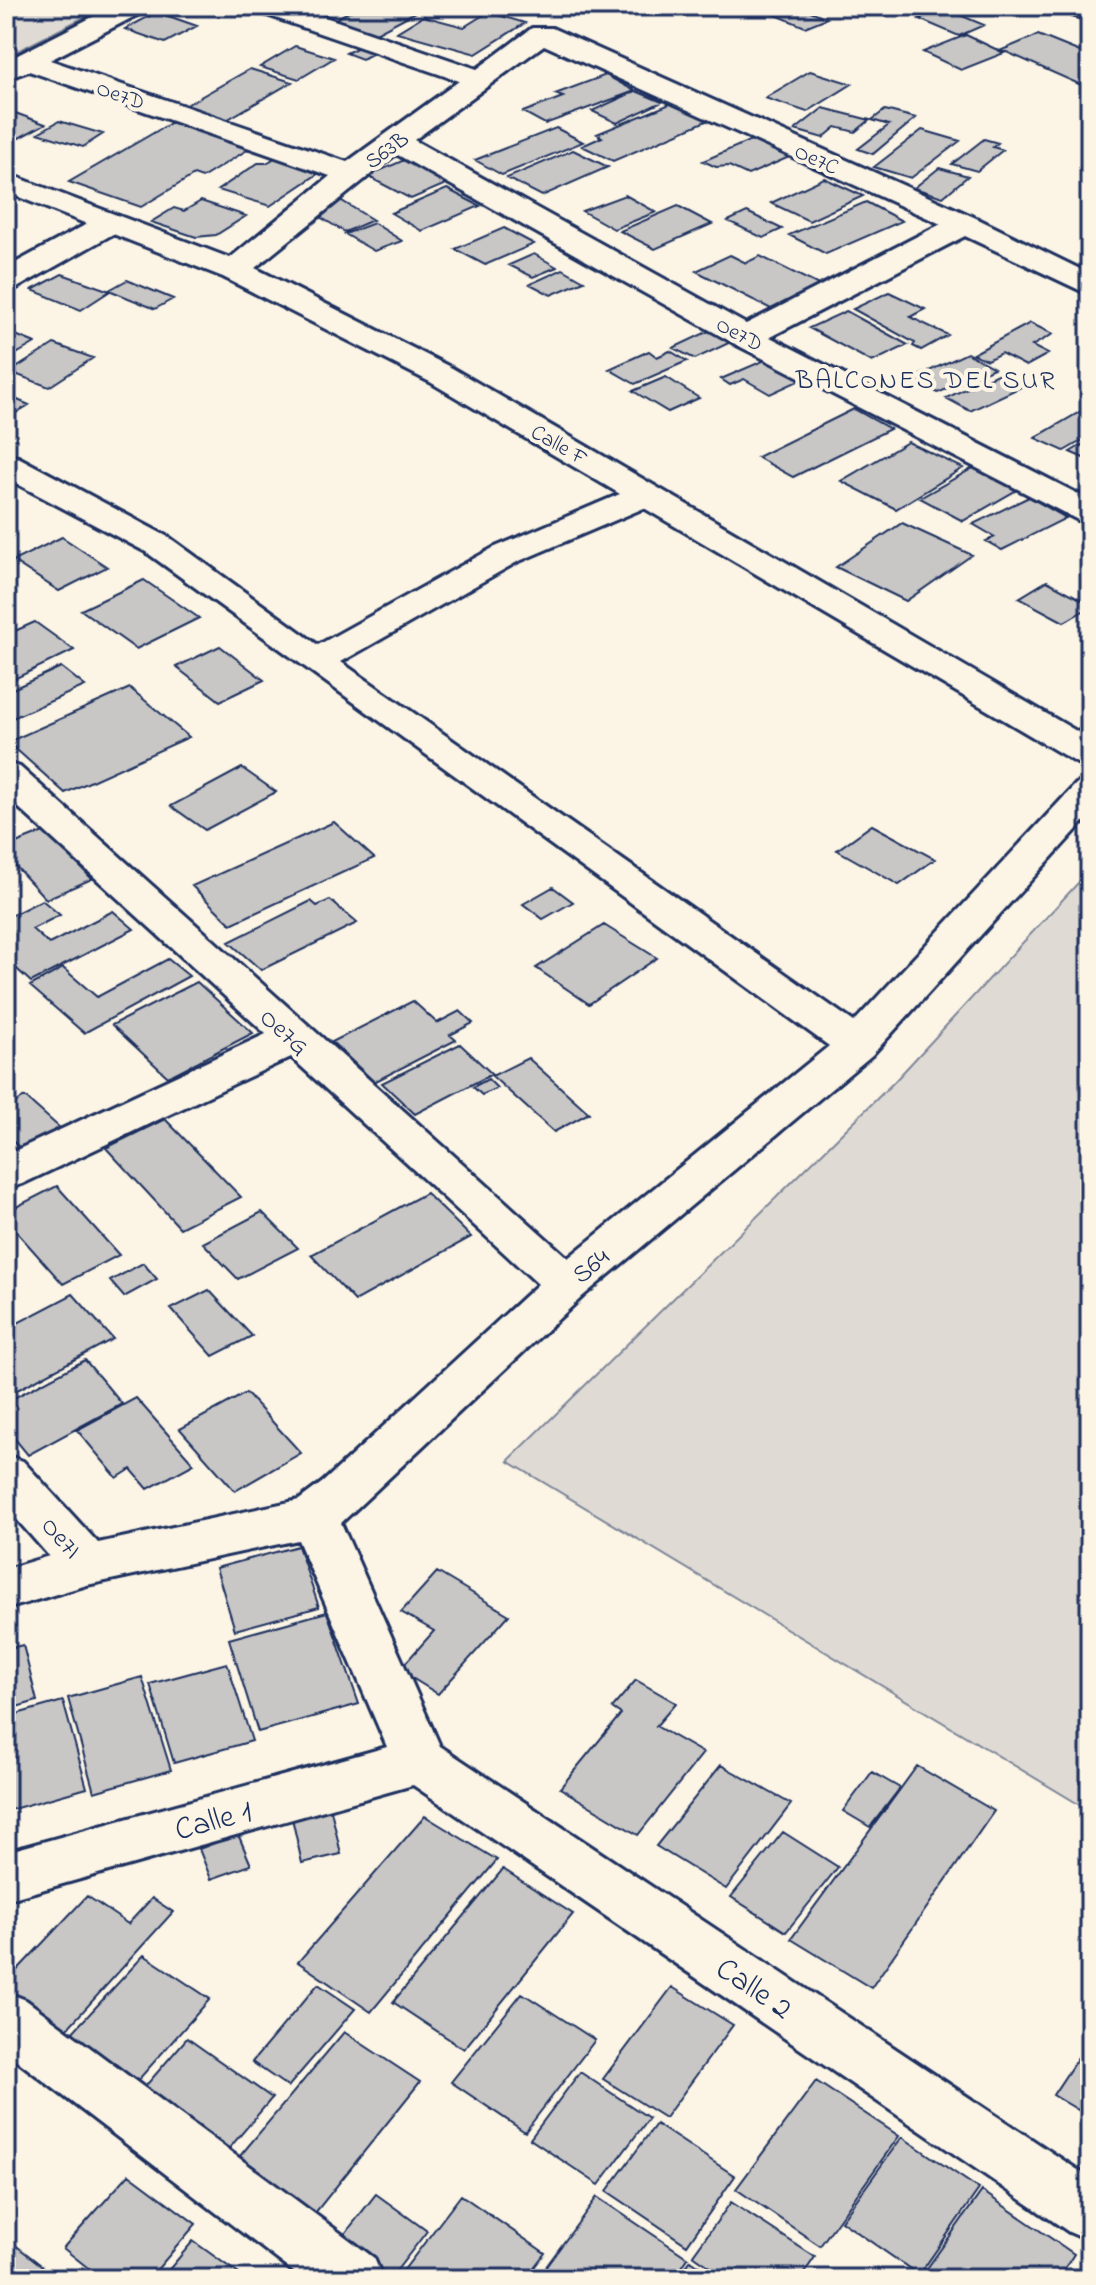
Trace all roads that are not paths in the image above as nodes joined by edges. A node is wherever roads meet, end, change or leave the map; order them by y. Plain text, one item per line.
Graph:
1 (134, 6) edge
2 (267, 6) edge
3 (1072, 6) edge
4 (1090, 13) edge
5 (542, 34) joint
6 (16, 66) edge
7 (480, 79) junction
8 (396, 142) junction
9 (351, 173) junction
10 (6, 182) edge
11 (111, 223) junction
12 (965, 224) junction
13 (234, 270) junction
14 (6, 281) edge
15 (1090, 286) edge
16 (746, 337) junction
17 (6, 464) edge
18 (646, 495) junction
19 (1090, 513) edge
20 (316, 661) junction
21 (1090, 755) edge
22 (6, 775) edge
23 (1090, 792) edge
24 (21, 812) edge
25 (293, 1039) junction
26 (857, 1045) junction
27 (6, 1173) edge
28 (567, 1284) junction
29 (6, 1474) edge
30 (313, 1517) junction
31 (87, 1565) junction
32 (6, 1589) edge
33 (420, 1761) junction
34 (6, 1876) edge
35 (6, 2018) edge
36 (1090, 2212) edge
37 (352, 2279) edge

1 - 6 street
2 - 7 street
3 - 4 street
5 - 7 street, S63B
5 - 12 street, Oe7C
6 - 9 street, Oe7D
7 - 8 street, S63B
8 - 9 street, S63B
8 - 16 street, Oe7D
9 - 13 street, S63B
10 - 11 street, Calle F
11 - 13 street, Calle F
11 - 14 street
12 - 15 street, Oe7C
12 - 16 street
13 - 18 street, Calle F
16 - 19 street, Oe7D
17 - 20 street
18 - 20 street
18 - 21 street, Calle F
20 - 26 street
22 - 24 street, Oe7G
23 - 26 street, S64
24 - 25 street, Oe7G
25 - 27 street
25 - 28 street, Oe7G
26 - 28 street, S64
28 - 30 street, S64
29 - 31 street, Oe7I
30 - 31 street, S64
30 - 33 street
31 - 32 street, S64
33 - 34 street, Calle 1
33 - 36 street, Calle 2
35 - 37 street

